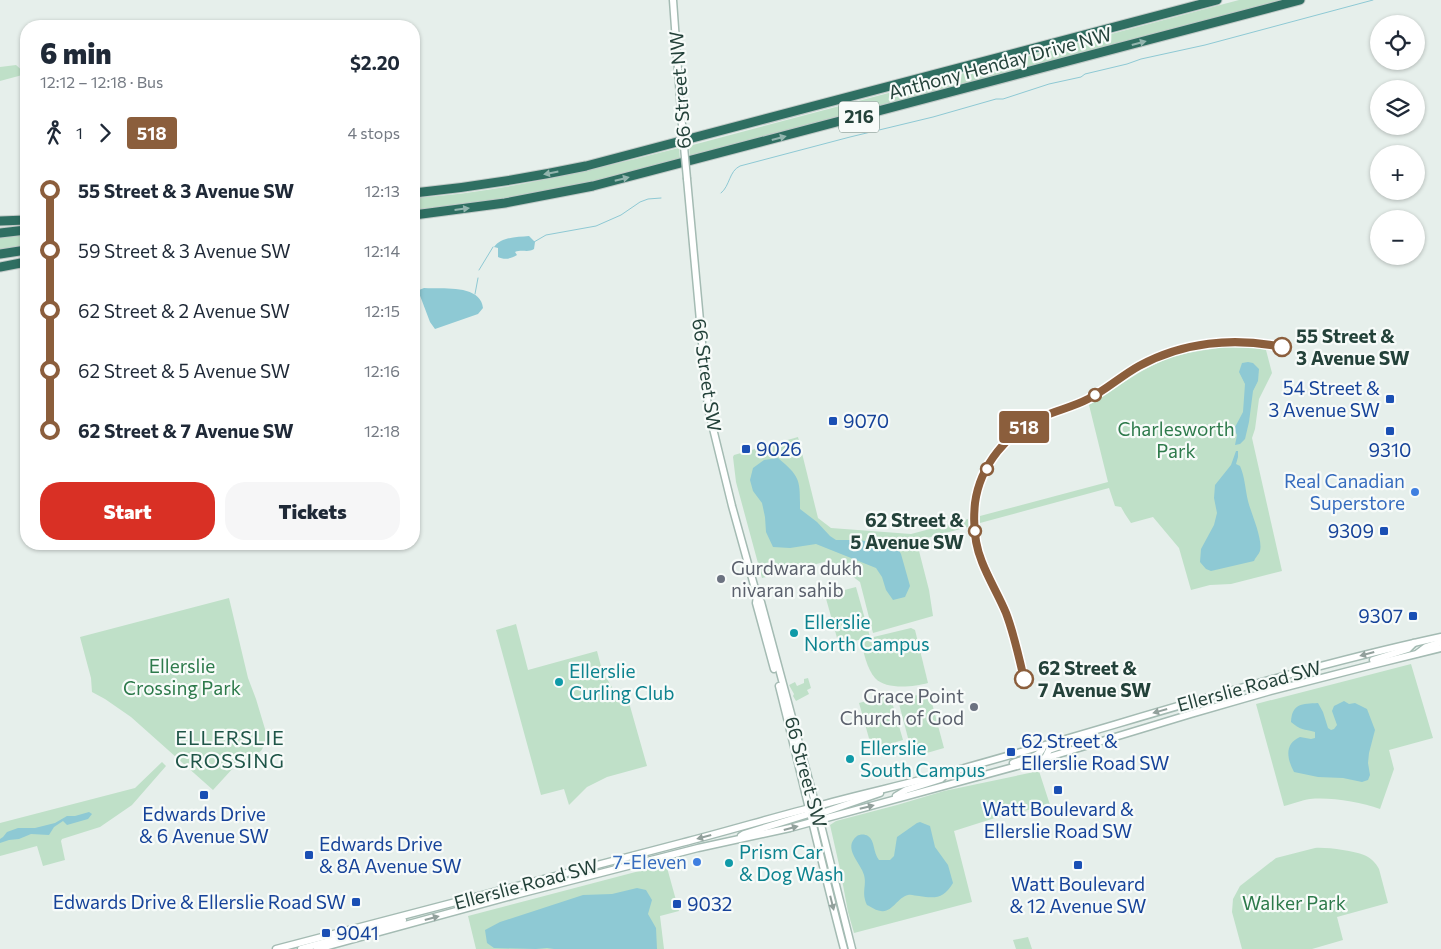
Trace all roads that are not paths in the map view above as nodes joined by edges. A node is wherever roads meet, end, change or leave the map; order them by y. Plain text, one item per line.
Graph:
1 (673, 0) edge
2 (1199, 0) edge
3 (1217, 0) edge
4 (1300, 0) edge
5 (1167, 13) junction
6 (687, 179) joint
7 (420, 192) edge
8 (420, 214) edge
9 (20, 220) edge
10 (0, 221) edge
11 (20, 231) edge
12 (0, 233) edge
13 (20, 251) edge
14 (0, 254) edge
15 (20, 263) edge
16 (0, 267) edge
17 (757, 596) junction
18 (1441, 637) edge
19 (1414, 642) junction
20 (1441, 642) edge
21 (1441, 648) edge
22 (1418, 654) junction
23 (1346, 671) junction
24 (1124, 721) junction
25 (1043, 746) junction
26 (1045, 758) junction
27 (946, 774) junction
28 (986, 774) junction
29 (948, 784) junction
30 (889, 801) junction
31 (814, 814) junction
32 (432, 908) junction
33 (361, 926) junction
34 (356, 938) junction
35 (276, 949) edge
36 (301, 949) edge
37 (317, 949) edge
38 (844, 949) edge
39 (852, 949) edge

1 - 6 main road, 66 Street NW, bridge
2 - 5 highway
3 - 5 highway, Anthony Henday Drive NW / 216
8 -> 4 highway, Anthony Henday Drive NW / 216
5 -> 7 highway, Anthony Henday Drive NW / 216
6 - 17 main road, 66 Street SW
9 - 10 highway
11 - 12 highway
13 - 14 highway
15 - 16 highway
17 - 31 main road, 66 Street SW
17 - 31 main road, 66 Street SW
18 - 19 main road, Ellerslie Road SW
19 - 23 main road
19 -> 24 main road, Ellerslie Road SW
20 - 22 main road
21 - 22 main road, Ellerslie Road SW
22 - 23 main road, Ellerslie Road SW
23 - 26 main road, Ellerslie Road SW
24 - 25 main road, Ellerslie Road SW
24 - 26 main road
25 - 27 main road, Ellerslie Road SW
25 - 28 main road
26 - 28 main road, Ellerslie Road SW
27 - 29 main road
27 - 30 main road
27 - 31 main road, Ellerslie Road SW
28 - 29 main road, Ellerslie Road SW
29 - 30 main road, Ellerslie Road SW
31 -> 30 main road, Ellerslie Road SW
31 -> 32 main road, Ellerslie Road SW
34 -> 31 main road, Ellerslie Road SW
31 -> 38 main road, 66 Street SW
31 - 39 main road, 66 Street SW
32 - 33 main road, Ellerslie Road SW
32 - 34 main road
33 - 35 main road, Ellerslie Road SW
33 - 36 main road
34 - 37 main road, Ellerslie Road SW

